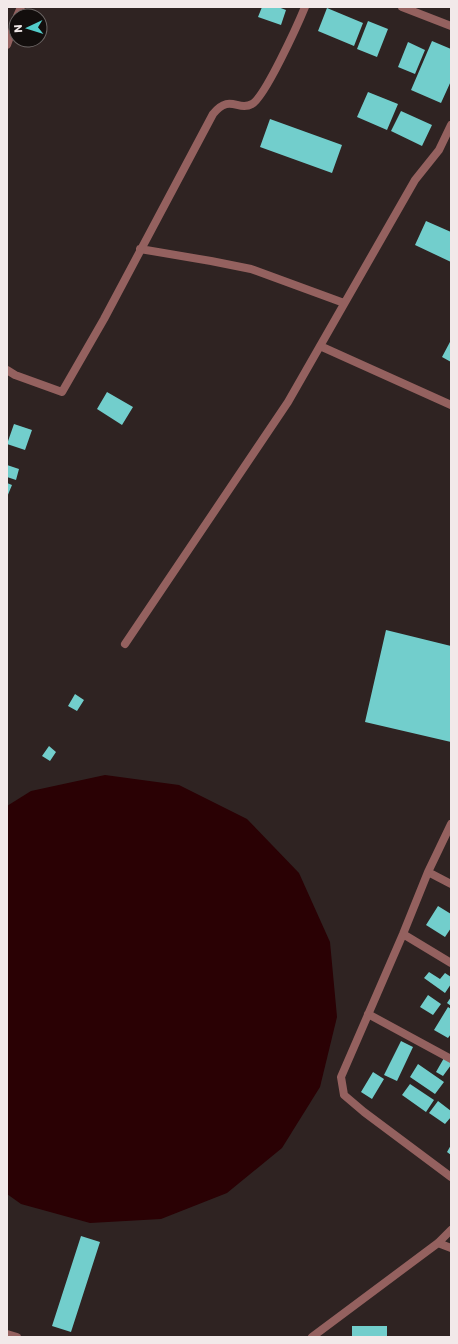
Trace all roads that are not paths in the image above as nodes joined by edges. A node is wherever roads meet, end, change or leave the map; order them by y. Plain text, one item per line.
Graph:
1 (305, 7) edge
2 (402, 7) edge
3 (451, 26) edge
4 (451, 125) edge
5 (140, 249) junction
6 (344, 303) junction
7 (320, 346) junction
8 (7, 370) edge
9 (451, 405) edge
10 (125, 644) dead end
11 (451, 824) edge
12 (428, 872) junction
13 (451, 884) edge
14 (403, 934) junction
15 (451, 963) edge
16 (368, 1014) junction
17 (451, 1059) edge
18 (451, 1177) edge
19 (451, 1230) edge
20 (438, 1242) junction
21 (451, 1248) edge
22 (7, 1334) edge
23 (17, 1337) edge
24 (312, 1337) edge

1 - 5 street
2 - 3 street
4 - 6 street
5 - 6 street
5 - 8 street
6 - 7 street
7 - 9 street
7 - 10 street
11 - 12 street
12 - 13 street
12 - 14 street
14 - 15 street
14 - 16 street
16 - 17 street
16 - 18 street
19 - 20 street
20 - 21 street
20 - 24 street
22 - 23 street

